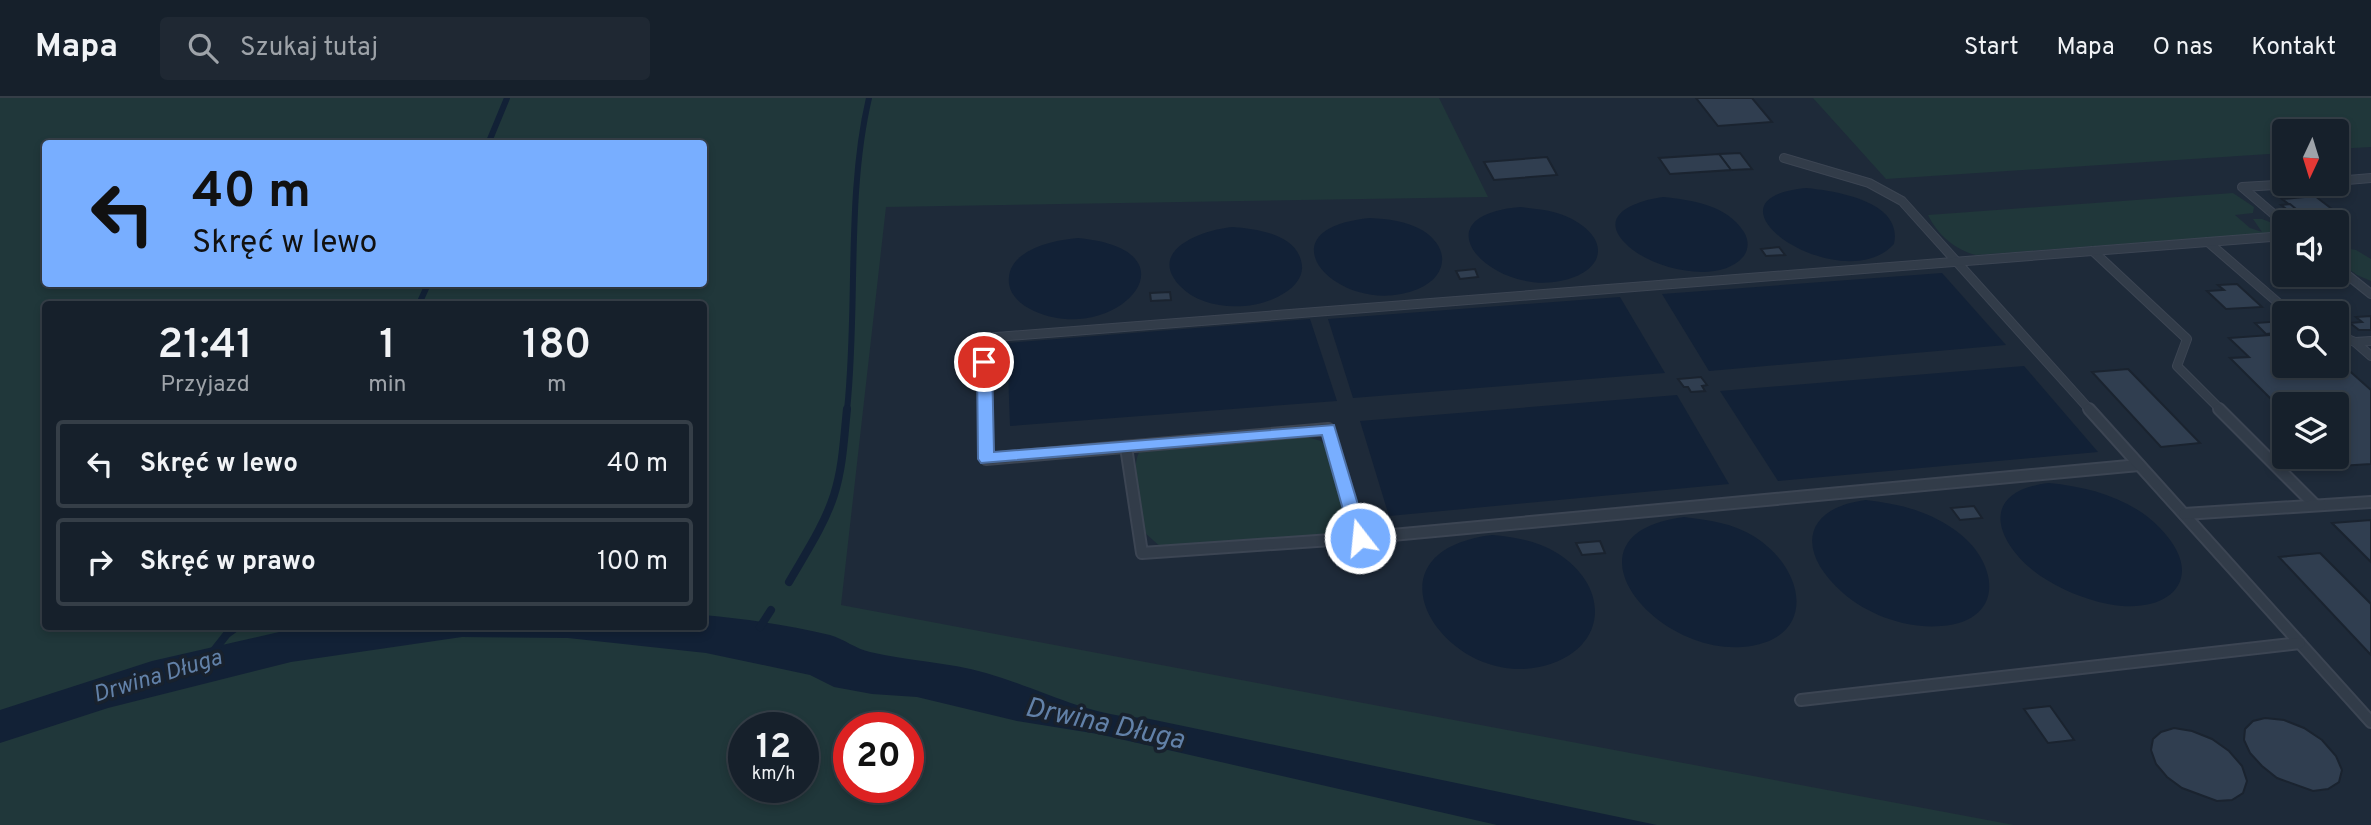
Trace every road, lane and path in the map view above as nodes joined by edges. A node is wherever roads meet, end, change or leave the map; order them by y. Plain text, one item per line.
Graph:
1 (1784, 158) dead end
2 (2371, 178) edge
3 (2349, 180) edge
4 (2272, 185) edge
5 (2272, 213) edge
6 (2272, 237) edge
7 (2208, 242) junction
8 (2093, 251) junction
9 (1957, 261) junction
10 (2349, 276) edge
11 (2371, 294) edge
12 (2276, 301) edge
13 (2349, 339) edge
14 (2371, 341) edge
15 (2355, 342) junction
16 (2371, 356) edge
17 (1126, 447) junction
18 (2140, 465) junction
19 (2371, 502) edge
20 (2315, 505) junction
21 (2184, 514) junction
22 (1360, 538) junction
23 (2300, 643) junction
24 (1801, 700) dead end
25 (2371, 722) edge

1 - 9 lane
2 - 3 lane
4 - 5 lane
6 - 7 lane
7 - 8 lane
7 - 12 lane
8 - 9 lane
8 - 20 lane
9 - 17 lane
9 - 18 lane
10 - 11 lane
13 - 15 lane
14 - 15 lane
15 - 16 lane
17 - 22 lane
17 - 22 lane
18 - 21 lane
18 - 22 lane
19 - 20 lane
20 - 21 lane
21 - 23 lane
23 - 24 lane
23 - 25 lane

